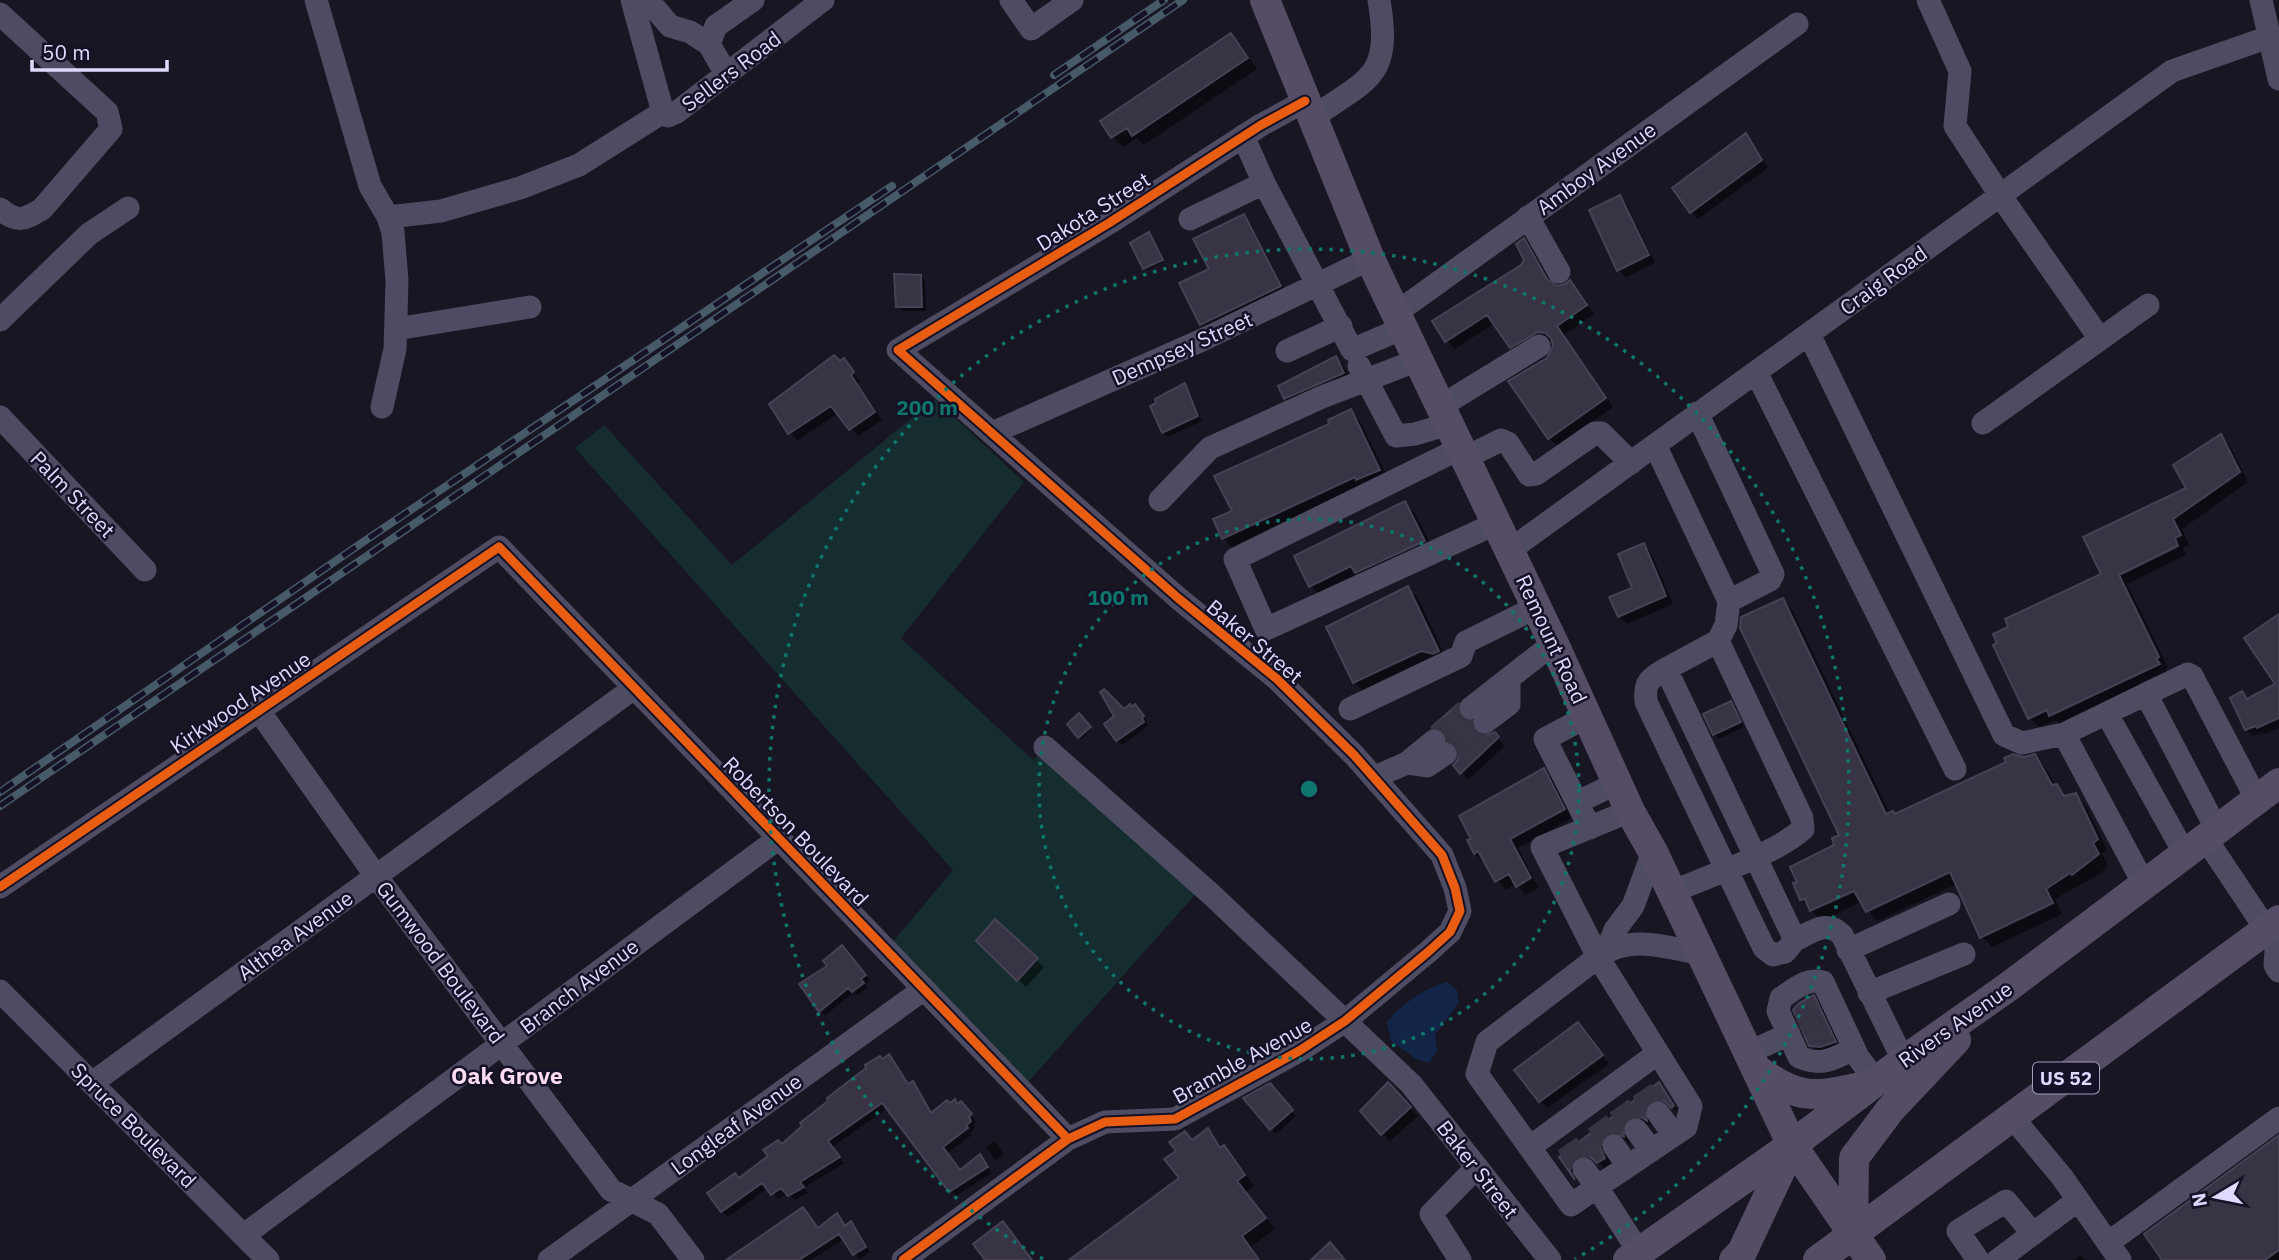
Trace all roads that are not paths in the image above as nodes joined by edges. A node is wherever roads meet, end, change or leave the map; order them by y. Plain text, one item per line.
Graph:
1 (316, 0) edge
2 (753, 0) edge
3 (824, 0) edge
4 (1011, 0) edge
5 (1072, 0) edge
6 (1265, 0) edge
7 (1379, 0) edge
8 (1928, 0) edge
9 (2262, 0) edge
10 (633, 4) edge
11 (797, 8) edge
12 (0, 14) edge
13 (1797, 24) dead end
14 (2269, 37) junction
15 (709, 44) junction
16 (726, 74) junction
17 (2279, 79) edge
18 (1308, 110) junction
19 (663, 112) junction
20 (1243, 136) junction
21 (1264, 183) junction
22 (2000, 195) junction
23 (128, 208) dead end
24 (0, 209) edge
25 (388, 217) junction
26 (1528, 217) junction
27 (1190, 219) dead end
28 (1370, 259) junction
29 (1559, 272) dead end
30 (1318, 285) junction
31 (2148, 305) dead end
32 (530, 307) dead end
33 (0, 320) edge
34 (1399, 321) junction
35 (1341, 326) junction
36 (396, 329) junction
37 (1809, 334) junction
38 (2100, 339) junction
39 (1539, 346) dead end
40 (898, 350) joint
41 (1352, 350) junction
42 (1287, 351) dead end
43 (1418, 360) junction
44 (1756, 372) junction
45 (1366, 380) junction
46 (382, 407) dead end
47 (1697, 413) junction
48 (0, 417) edge
49 (1983, 423) dead end
50 (992, 433) junction
51 (1454, 434) junction
52 (1655, 445) junction
53 (1631, 463) junction
54 (1160, 500) dead end
55 (1504, 537) junction
56 (499, 547) joint
57 (145, 570) dead end
58 (1729, 601) junction
59 (1537, 607) junction
60 (1718, 641) junction
61 (1554, 643) junction
62 (1666, 669) junction
63 (634, 688) junction
64 (2146, 694) junction
65 (1350, 709) dead end
66 (259, 710) junction
67 (2108, 714) junction
68 (1478, 715) tunnel mouth
69 (1588, 716) junction
70 (2064, 734) junction
71 (1045, 747) dead end
72 (1439, 748) tunnel mouth
73 (1955, 769) dead end
74 (1377, 779) junction
75 (1617, 783) junction
76 (2268, 792) edge
77 (1578, 802) junction
78 (1630, 811) junction
79 (1590, 828) junction
80 (779, 838) junction
81 (2203, 841) junction
82 (1653, 852) junction
83 (1753, 857) junction
84 (1725, 869) junction
85 (376, 876) junction
86 (2144, 884) junction
87 (0, 887) edge
88 (1672, 892) junction
89 (1949, 904) dead end
90 (1795, 940) junction
91 (2274, 942) edge
92 (1848, 950) junction
93 (1602, 953) junction
94 (1701, 954) junction
95 (1964, 954) dead end
96 (924, 989) junction
97 (0, 991) edge
98 (1869, 993) junction
99 (1345, 1021) junction
100 (1792, 1028) junction
101 (502, 1042) junction
102 (1854, 1049) junction
103 (1658, 1053) junction
104 (1752, 1061) junction
105 (1909, 1072) junction
106 (92, 1083) junction
107 (1874, 1083) junction
108 (1658, 1113) tunnel mouth
109 (2013, 1118) junction
110 (2279, 1118) edge
111 (1636, 1130) tunnel mouth
112 (1674, 1135) junction
113 (1068, 1139) junction
114 (1792, 1145) junction
115 (1614, 1146) tunnel mouth
116 (1530, 1147) junction
117 (1651, 1150) junction
118 (1628, 1166) junction
119 (1477, 1167) junction
120 (1590, 1178) junction
121 (630, 1200) junction
122 (2078, 1200) junction
123 (2033, 1234) junction
124 (244, 1235) junction
125 (1853, 1236) junction
126 (2114, 1252) edge
127 (1634, 1256) edge
128 (268, 1260) edge
129 (549, 1260) edge
130 (693, 1260) edge
131 (903, 1260) edge
132 (1460, 1260) edge
133 (1550, 1260) edge
134 (1734, 1260) edge
135 (1818, 1260) edge
136 (1871, 1260) edge
137 (1978, 1260) edge
138 (1998, 1260) edge

1 - 25 street
2 - 15 street
3 - 11 street, Sellers Road
4 - 5 street
6 - 18 main road, Remount Road
7 - 18 street, Dakota Street
8 - 22 street
9 - 14 street
10 - 15 street
10 - 19 street, Sellers Road
11 - 16 street, Sellers Road
12 - 24 street
13 - 26 street, Amboy Avenue
14 - 17 street
14 - 22 street, Craig Road
15 - 16 street
16 - 19 street, Sellers Road
18 - 20 street, Dakota Street
18 - 28 main road, Remount Road
19 - 25 street
20 - 21 street
20 - 40 street, Dakota Street
21 - 27 street
21 - 30 street
22 - 37 street, Craig Road
22 - 38 street
23 - 33 street
25 - 36 street
26 - 29 street
26 - 34 street, Amboy Avenue
28 - 30 street, Dempsey Street
28 - 34 main road, Remount Road
30 - 35 street
30 - 50 street, Dempsey Street
31 - 38 street
32 - 36 street
34 - 41 street, Amboy Avenue
34 - 43 main road, Remount Road
35 - 41 street
35 - 42 street
36 - 46 street
37 - 44 street, Craig Road
37 - 70 street
38 - 49 street
39 - 51 street
40 - 50 street, Baker Street
41 - 45 street
43 - 45 street
43 - 51 main road, Remount Road
44 - 47 street, Craig Road
44 - 73 street
45 - 51 street
45 - 54 street
47 - 52 street, Craig Road
47 - 58 street
48 - 57 street, Palm Street
50 - 74 street, Baker Street
51 - 53 street
51 - 55 main road, Remount Road
51 - 55 street, Craig Road
52 - 53 street, Craig Road
52 - 58 street
53 - 55 street, Craig Road
55 - 59 main road, Remount Road
56 - 63 street, Robertson Boulevard
56 - 66 street, Kirkwood Avenue
58 - 60 street
59 - 61 main road, Remount Road
59 - 65 street
60 - 62 street
60 - 83 street
61 - 68 street
61 - 69 main road, Remount Road
62 - 83 street
62 - 84 street
63 - 80 street, Robertson Boulevard
63 - 85 street, Althea Avenue
64 - 67 street
64 - 76 street
64 - 81 street
66 - 85 street, Gumwood Boulevard
66 - 87 street, Kirkwood Avenue
67 - 70 street
67 - 81 street
69 - 75 main road, Remount Road
69 - 77 street
70 - 86 street
71 - 99 street, Baker Street
72 - 74 street
74 - 99 street, Baker Street
75 - 77 street
75 - 78 main road, Remount Road
76 - 81 main road, Rivers Avenue
77 - 79 street
78 - 79 street
78 - 82 main road, Remount Road
79 - 93 street
80 - 96 street, Robertson Boulevard
80 - 101 street, Branch Avenue
81 - 86 main road, Rivers Avenue
81 - 91 street
82 - 88 main road, Remount Road
82 - 93 street
83 - 84 street
83 - 90 street
84 - 88 street
84 - 90 street
85 - 101 street, Gumwood Boulevard
85 - 106 street, Althea Avenue
86 - 105 main road, Rivers Avenue
88 - 94 main road, Remount Road
89 - 92 street
90 - 92 street
91 - 109 main road, US 52
92 - 98 street
93 - 94 street
93 - 103 street
93 - 116 street
94 - 104 main road, Remount Road
95 - 98 street
96 - 113 street, Robertson Boulevard
96 - 121 street, Longleaf Avenue
97 - 106 street, Spruce Boulevard
98 - 105 street
99 - 113 street, Bramble Avenue
99 - 119 street, Baker Street
100 - 102 street
100 - 102 street
100 - 104 street
101 - 121 street, Gumwood Boulevard
101 - 124 street, Branch Avenue
102 - 107 street
103 - 112 street
103 - 116 street
104 - 107 main road
104 - 114 main road, Remount Road
105 - 107 main road, Rivers Avenue
105 - 125 main road
106 - 124 street, Spruce Boulevard
107 - 114 main road, Rivers Avenue
108 - 112 street
109 - 122 street
109 - 125 main road, US 52
110 - 126 street
111 - 117 street
112 - 117 street
113 - 131 street, Bramble Avenue
114 - 125 main road, Remount Road
114 - 127 main road, Rivers Avenue
114 - 134 main road
115 - 118 street
116 - 120 street
117 - 118 street
118 - 120 street
119 - 132 street
119 - 133 street, Baker Street
120 - 127 street
121 - 129 street, Longleaf Avenue
121 - 130 street, Gumwood Boulevard
122 - 123 street
122 - 126 street
123 - 137 street
123 - 138 street
124 - 128 street, Spruce Boulevard
125 - 135 main road, US 52
125 - 136 main road, Remount Road

